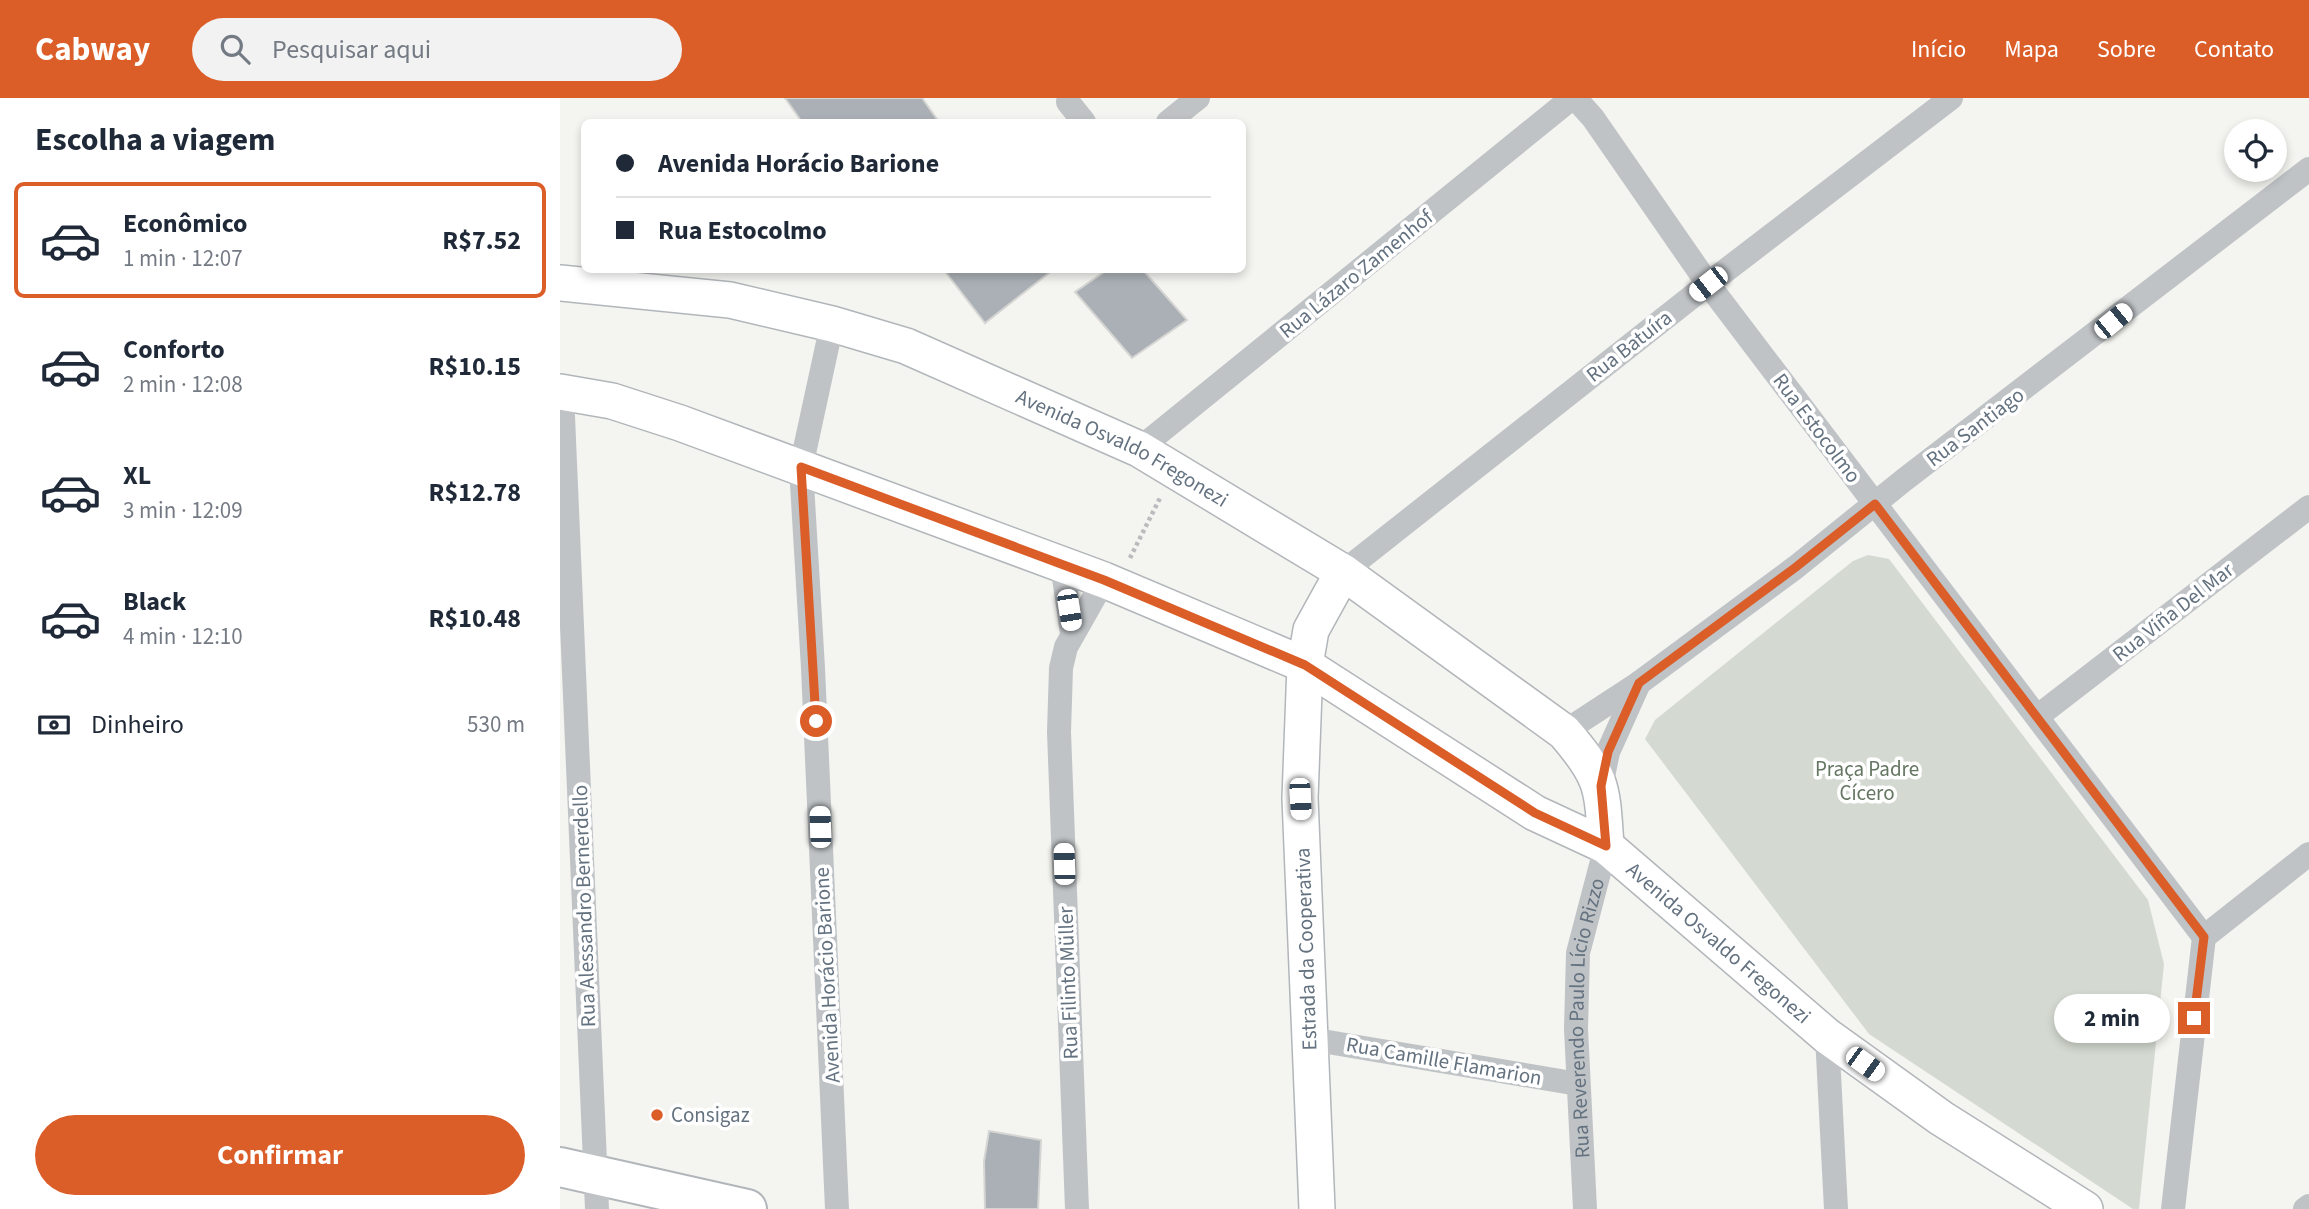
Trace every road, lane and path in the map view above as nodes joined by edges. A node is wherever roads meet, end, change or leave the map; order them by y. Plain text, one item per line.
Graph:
1 (1198, 98) edge
2 (1574, 98) edge
3 (1951, 98) edge
4 (1068, 102) dead end
5 (1082, 119) edge
6 (1172, 119) edge
7 (2309, 169) edge
8 (560, 283) edge
9 (1708, 284) junction
10 (832, 324) junction
11 (561, 393) edge
12 (1139, 449) junction
13 (801, 467) junction
14 (1163, 492) dead end
15 (1875, 504) junction
16 (2309, 507) edge
17 (1062, 564) junction
18 (1116, 572) junction
19 (1343, 572) junction
20 (1072, 633) junction
21 (1305, 665) junction
22 (1639, 683) junction
23 (2038, 716) junction
24 (1564, 732) junction
25 (1601, 786) junction
26 (1606, 846) junction
27 (2309, 854) edge
28 (2204, 937) junction
29 (1827, 1036) junction
30 (1310, 1039) junction
31 (1578, 1084) junction
32 (584, 1184) edge
33 (747, 1209) edge
34 (837, 1209) edge
35 (1077, 1209) edge
36 (1317, 1209) edge
37 (1585, 1209) edge
38 (1836, 1209) edge
39 (2085, 1209) edge
40 (2173, 1209) edge

1 - 6 street
2 - 9 street, Rua Estocolmo
2 - 12 street, Rua Lázaro Zamenhof
3 - 9 street, Rua Batuíra
4 - 5 street
7 - 15 street, Rua Santiago
8 - 10 street, Avenida Osvaldo Fregonezi
9 - 15 street, Rua Estocolmo
9 - 19 street, Rua Batuíra
10 - 12 street, Avenida Osvaldo Fregonezi
10 - 13 street, Avenida Horácio Barione
11 - 13 street, Avenida Osvaldo Fregonezi
11 - 32 street, Rua Alessandro Bernerdello
12 - 19 street, Avenida Osvaldo Fregonezi
13 - 17 street, Avenida Osvaldo Fregonezi
13 - 34 street, Avenida Horácio Barione
14 - 18 path
15 - 22 street, Rua Santiago
15 - 23 street, Rua Estocolmo
16 - 23 street, Rua Viña Del Mar
17 - 18 street, Avenida Osvaldo Fregonezi
17 - 20 street, Rua Filinto Müller
18 - 20 street, Rua Filinto Müller
18 - 21 street, Avenida Osvaldo Fregonezi
19 - 21 street, Estrada da Cooperativa
19 - 24 street, Avenida Osvaldo Fregonezi
20 - 35 street, Rua Filinto Müller
21 - 26 street, Avenida Osvaldo Fregonezi
21 - 30 street, Estrada da Cooperativa
22 - 24 street, Rua Santiago
22 - 25 street, Rua Santiago
23 - 28 street, Rua Estocolmo
24 - 25 street, Avenida Osvaldo Fregonezi
25 - 26 street, Rua Reverendo Paulo Lício Rizzo
26 - 29 street, Avenida Osvaldo Fregonezi
26 - 31 street, Rua Reverendo Paulo Lício Rizzo
27 - 28 street
28 - 40 street
29 - 38 street
29 - 39 street, Avenida Osvaldo Fregonezi
30 - 31 street, Rua Camille Flamarion
30 - 36 street, Estrada da Cooperativa
31 - 37 street, Rua Reverendo Paulo Lício Rizzo
32 - 33 main road

